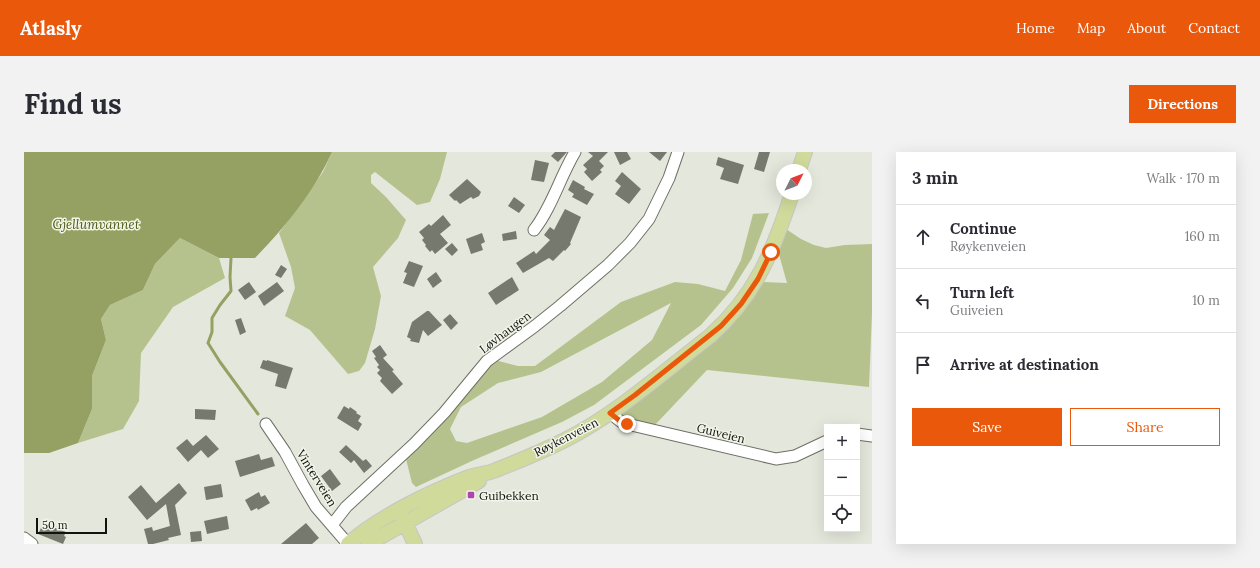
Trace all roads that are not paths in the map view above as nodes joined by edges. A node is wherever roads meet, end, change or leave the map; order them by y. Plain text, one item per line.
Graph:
1 (575, 152) edge
2 (678, 152) edge
3 (805, 152) edge
4 (802, 164) edge
5 (790, 200) edge
6 (534, 230) dead end
7 (610, 413) junction
8 (266, 424) dead end
9 (860, 434) edge
10 (872, 436) edge
11 (824, 442) edge
12 (402, 516) junction
13 (332, 524) junction
14 (24, 538) edge
15 (32, 544) edge
16 (348, 544) edge
17 (368, 544) edge
18 (415, 544) edge

1 - 6 street
2 - 13 street, Løvhaugen
3 - 4 main road
5 - 7 main road, Røykenveien
7 - 11 street, Guiveien
7 - 12 main road, Røykenveien
8 - 13 street, Vinterveien
9 - 10 street
12 - 16 main road, Røykenveien
12 - 17 main road, Røykenveien
12 - 18 main road
13 - 16 street, Vinterveien
14 - 15 street

